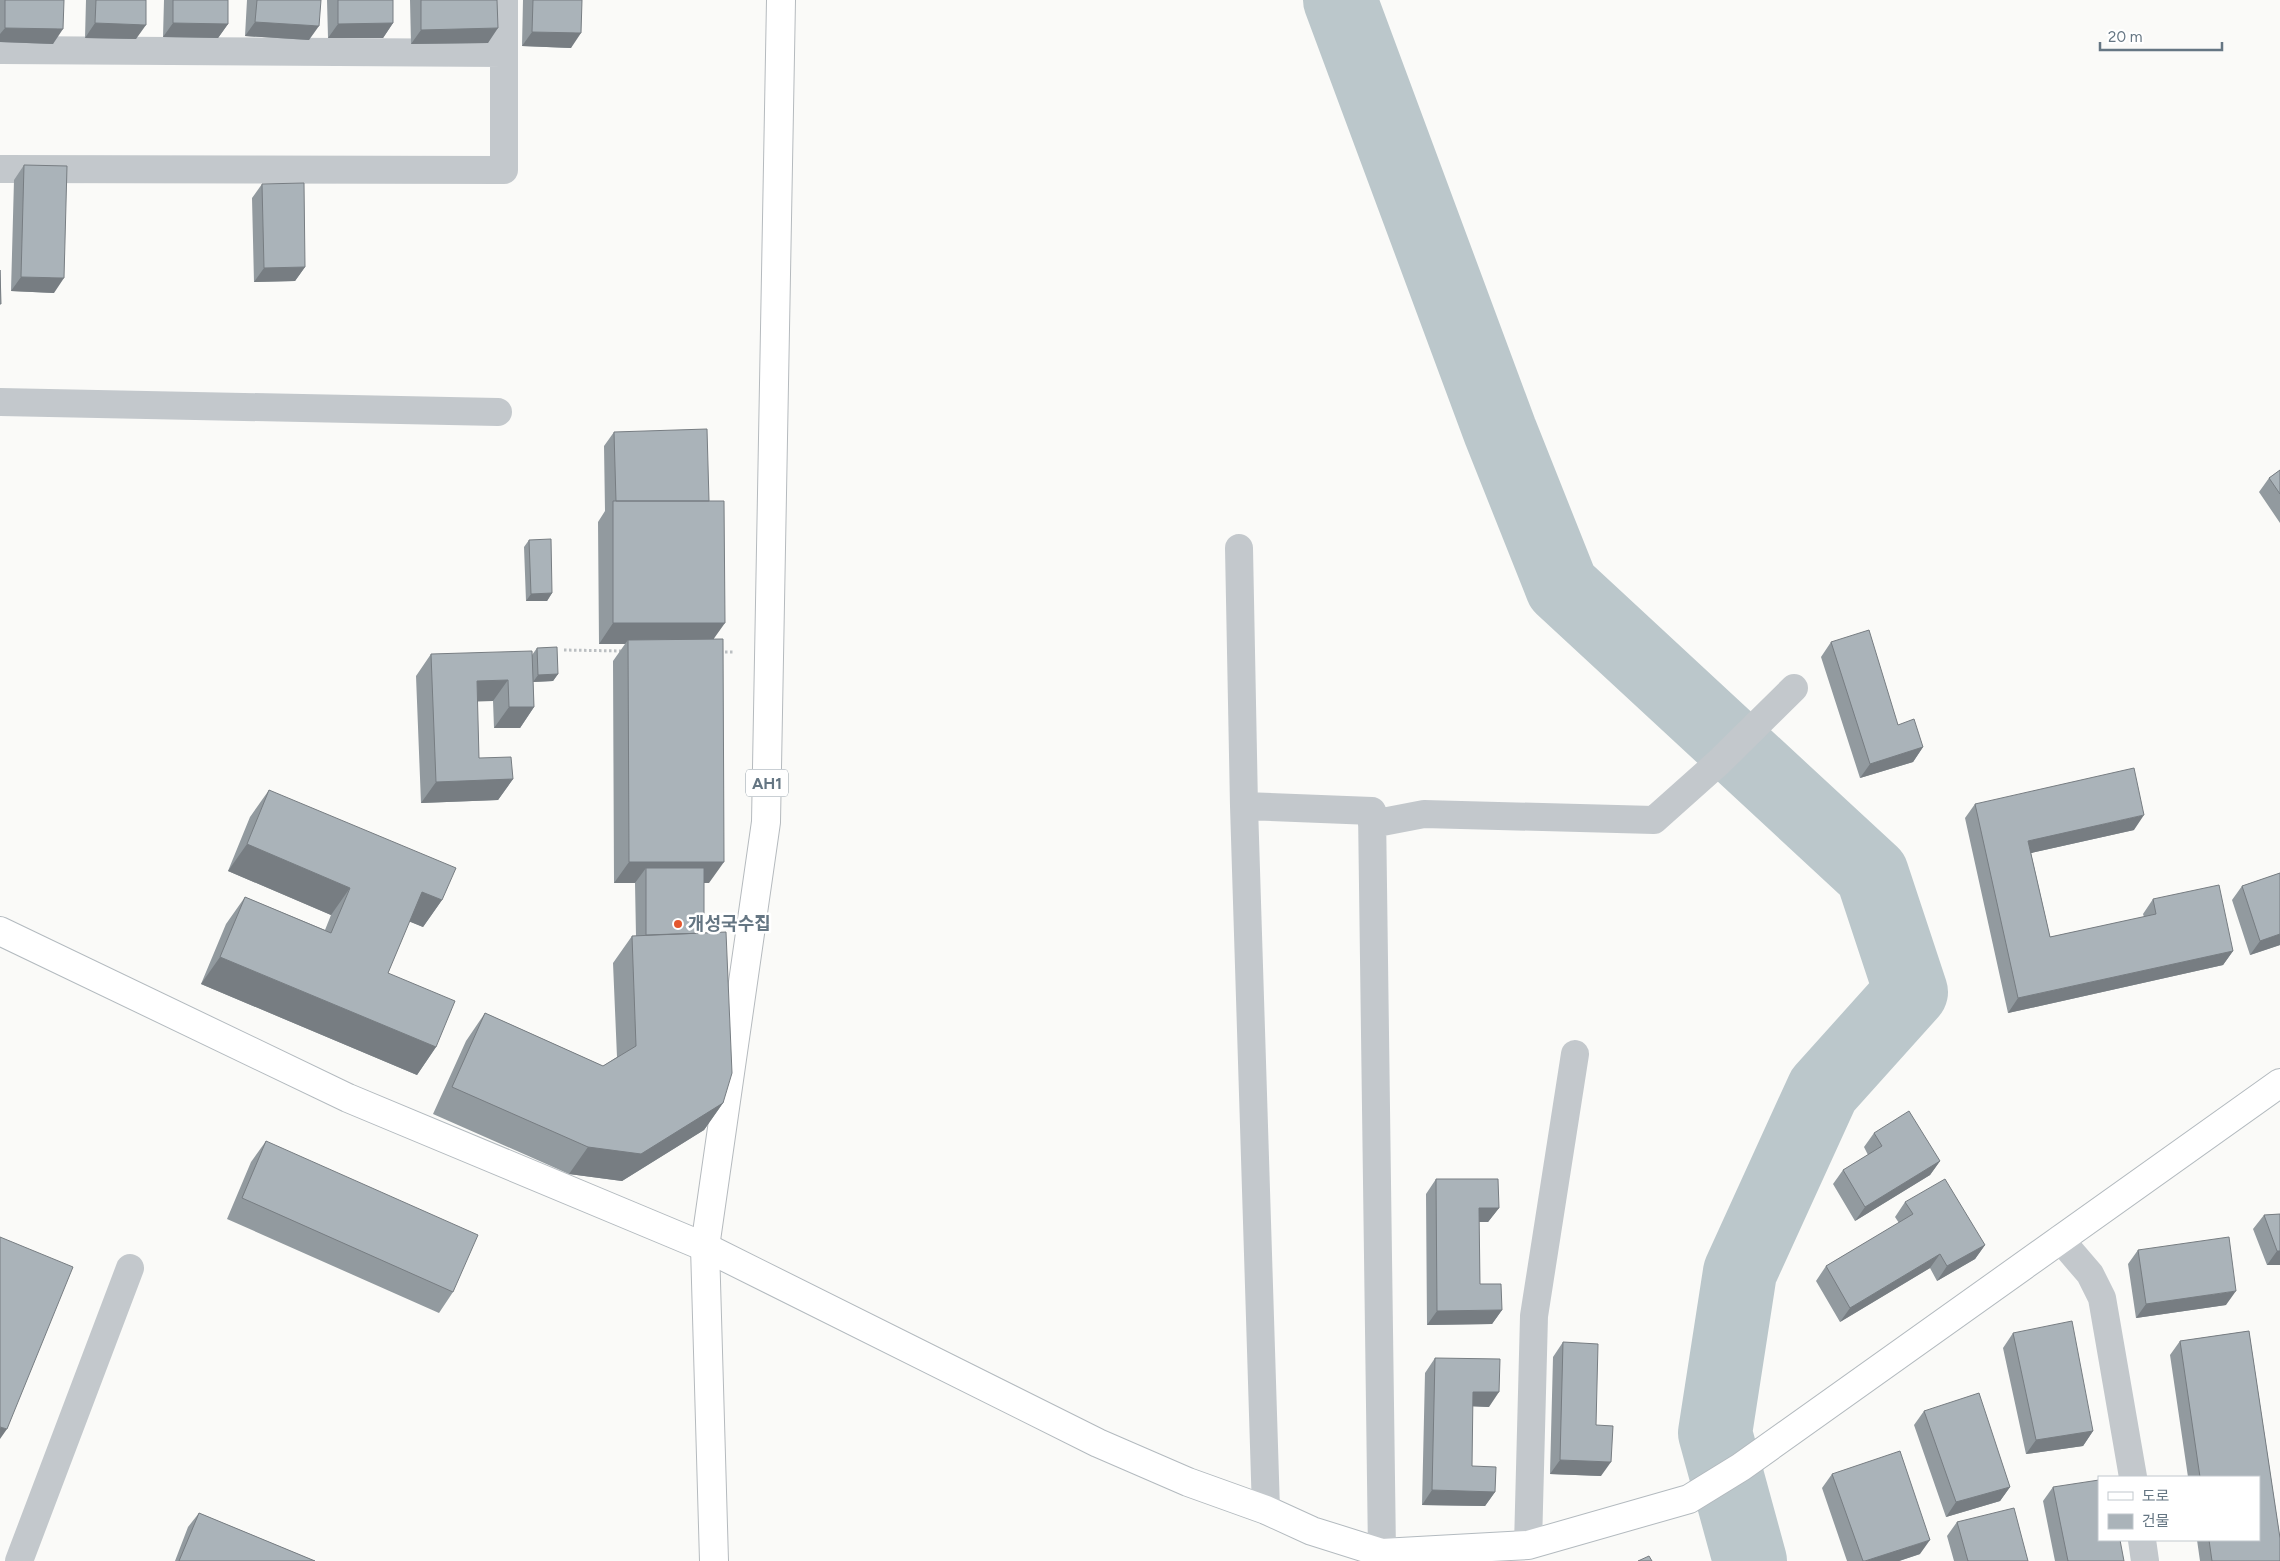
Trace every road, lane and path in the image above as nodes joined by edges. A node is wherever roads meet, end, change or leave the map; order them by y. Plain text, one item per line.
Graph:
1 (504, 0) edge
2 (781, 0) edge
3 (0, 50) edge
4 (504, 53) junction
5 (0, 169) edge
6 (0, 402) edge
7 (498, 412) dead end
8 (1239, 548) dead end
9 (564, 650) dead end
10 (632, 651) edge
11 (710, 652) edge
12 (769, 653) junction
13 (1794, 688) dead end
14 (1244, 806) junction
15 (1372, 824) junction
16 (0, 931) edge
17 (1575, 1054) dead end
18 (2280, 1083) edge
19 (2060, 1239) junction
20 (705, 1247) junction
21 (130, 1268) dead end
22 (2133, 1476) edge
23 (1266, 1510) junction
24 (2142, 1541) edge
25 (1528, 1545) junction
26 (1382, 1553) junction
27 (18, 1561) edge
28 (714, 1561) edge
29 (2146, 1561) edge

1 - 4 street
2 - 12 street, AH1
3 - 4 street
4 - 5 street
6 - 7 street
8 - 14 street
9 - 10 path
11 - 12 path
12 - 20 street, AH1
13 - 15 street
14 - 15 street
14 - 23 street
15 - 26 street
16 - 20 street
17 - 25 street
18 - 19 street
19 - 22 street
19 - 25 street
20 - 23 street
20 - 28 street, AH1
21 - 27 street
23 - 26 street
24 - 29 street
25 - 26 street

